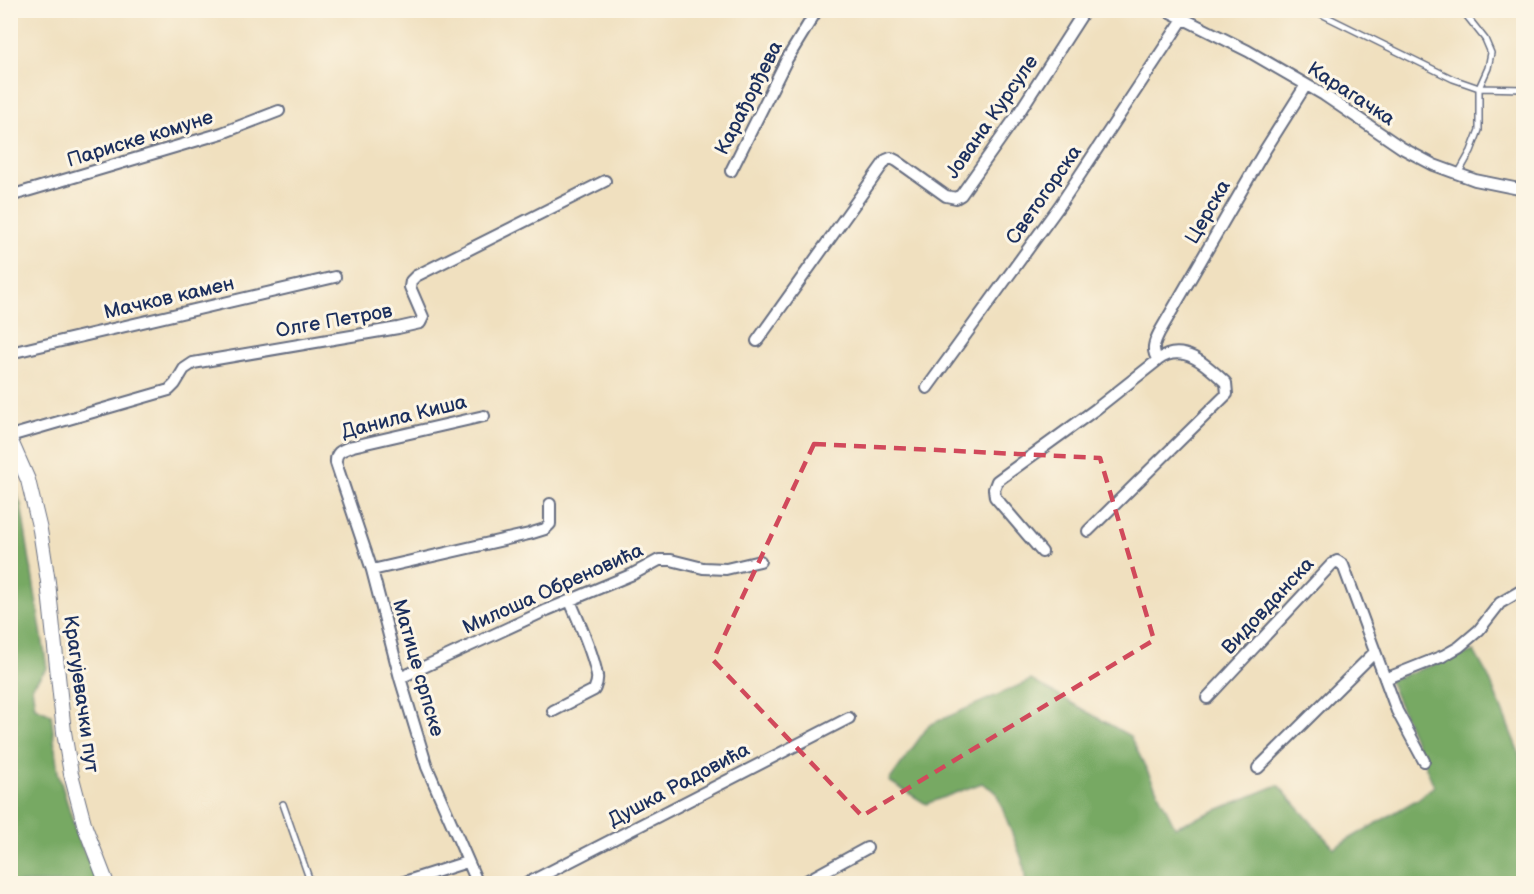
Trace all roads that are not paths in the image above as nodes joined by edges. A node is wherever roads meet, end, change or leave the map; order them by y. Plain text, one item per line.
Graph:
1 (817, 10) edge
2 (1085, 10) edge
3 (1166, 10) edge
4 (1313, 10) edge
5 (1462, 10) edge
6 (1183, 19) junction
7 (1306, 85) junction
8 (1479, 88) junction
9 (1524, 89) edge
10 (279, 111) dead end
11 (731, 171) dead end
12 (1458, 174) junction
13 (605, 181) dead end
14 (1524, 190) edge
15 (10, 196) edge
16 (335, 278) dead end
17 (757, 341) dead end
18 (10, 353) edge
19 (1158, 360) junction
20 (927, 388) dead end
21 (484, 416) dead end
22 (10, 437) edge
23 (336, 457) joint
24 (550, 504) dead end
25 (1088, 531) dead end
26 (1042, 552) dead end
27 (760, 561) dead end
28 (372, 570) junction
29 (1524, 589) edge
30 (570, 601) junction
31 (1375, 652) junction
32 (400, 678) junction
33 (1385, 679) junction
34 (1207, 698) dead end
35 (552, 711) dead end
36 (849, 718) dead end
37 (1424, 761) dead end
38 (1258, 768) dead end
39 (283, 804) dead end
40 (867, 848) dead end
41 (467, 862) junction
42 (106, 884) edge
43 (311, 884) edge
44 (398, 884) edge
45 (478, 884) edge
46 (526, 884) edge
47 (801, 884) edge

1 - 11 street, Карађорђева
2 - 17 street, Јована Курсуле
3 - 6 street, Карагачка
4 - 8 lane
5 - 8 lane
6 - 7 street, Карагачка
6 - 20 street, Светогорска
7 - 12 street, Карагачка
7 - 19 street, Церска
8 - 9 lane
8 - 12 lane
10 - 15 street, Париске комуне
12 - 14 street, Карагачка
13 - 22 street, Олге Петров
16 - 18 street, Мачков камен
19 - 25 street
19 - 26 street
21 - 23 street, Данила Киша
22 - 42 main road, Крагујевачки пут
23 - 28 street, Матице српске
24 - 28 street
27 - 30 street, Милоша Обреновића
28 - 32 street, Матице српске
29 - 33 street
30 - 32 street, Милоша Обреновића
30 - 35 street
31 - 33 street, Видовданска
31 - 34 street, Видовданска
31 - 38 street
32 - 41 street, Матице српске
33 - 37 street, Видовданска
36 - 46 street, Душка Радовића
39 - 43 lane
40 - 47 street
41 - 44 street
41 - 45 street, Матице српске

